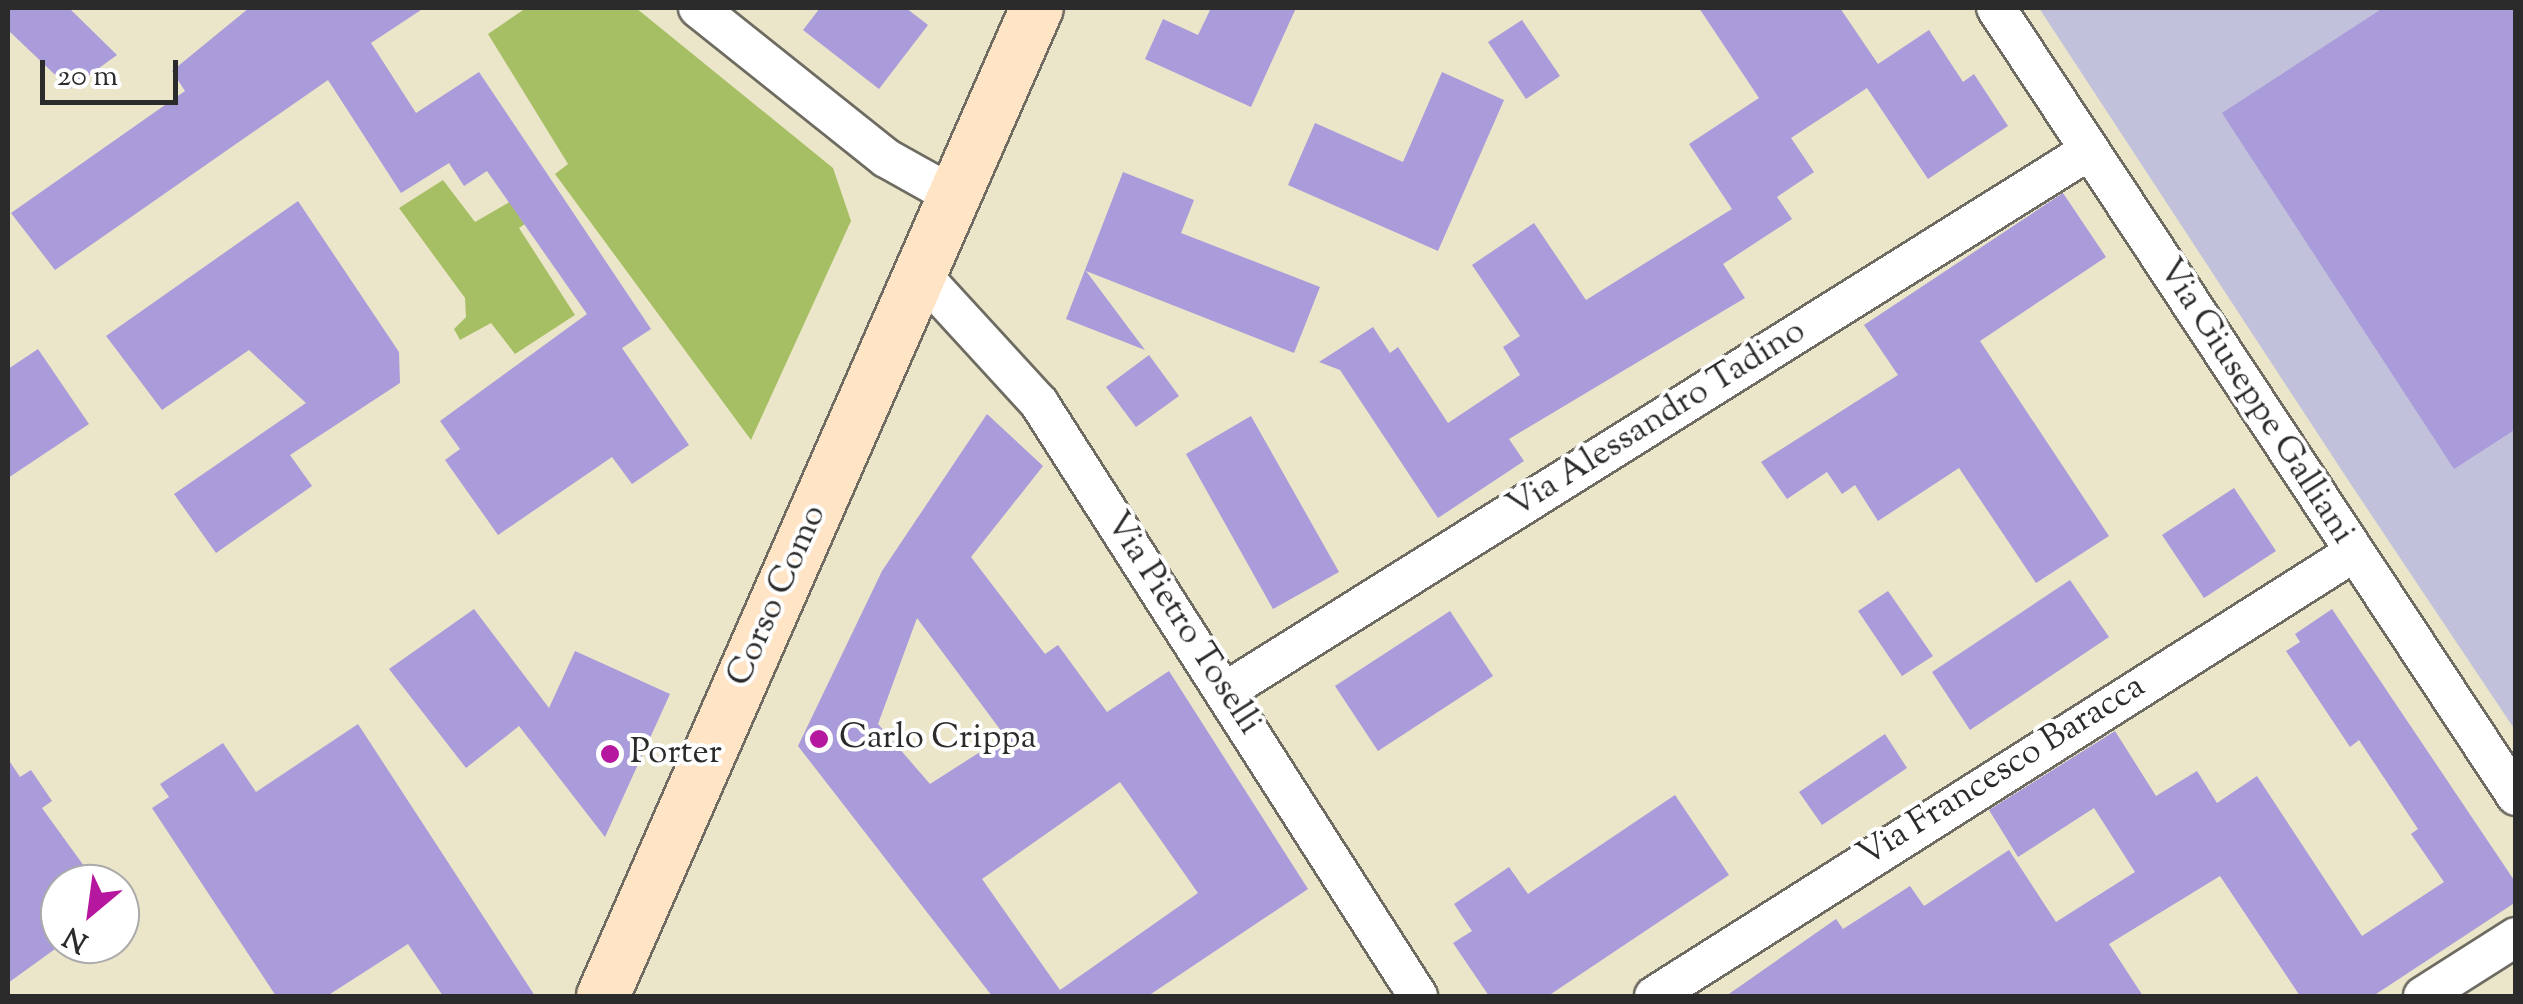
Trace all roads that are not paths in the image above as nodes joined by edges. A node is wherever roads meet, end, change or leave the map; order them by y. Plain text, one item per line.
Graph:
1 (698, 8) edge
2 (1036, 8) edge
3 (1996, 8) edge
4 (2090, 150) junction
5 (954, 196) junction
6 (919, 272) junction
7 (2353, 553) junction
8 (1226, 692) junction
9 (2516, 796) edge
10 (2516, 937) edge
11 (603, 996) edge
12 (1418, 996) edge
13 (1654, 996) edge
14 (2422, 996) edge

1 - 5 street
2 - 5 main road, Corso Como
3 - 4 street, Via Giuseppe Galliani
4 - 7 street, Via Giuseppe Galliani
4 - 8 street, Via Alessandro Tadino
5 - 6 main road, Corso Como
6 - 8 street, Via Pietro Toselli
6 - 11 main road, Corso Como
7 - 9 street, Via Giuseppe Galliani
7 - 13 street, Via Francesco Baracca
8 - 12 street, Via Pietro Toselli
10 - 14 street

